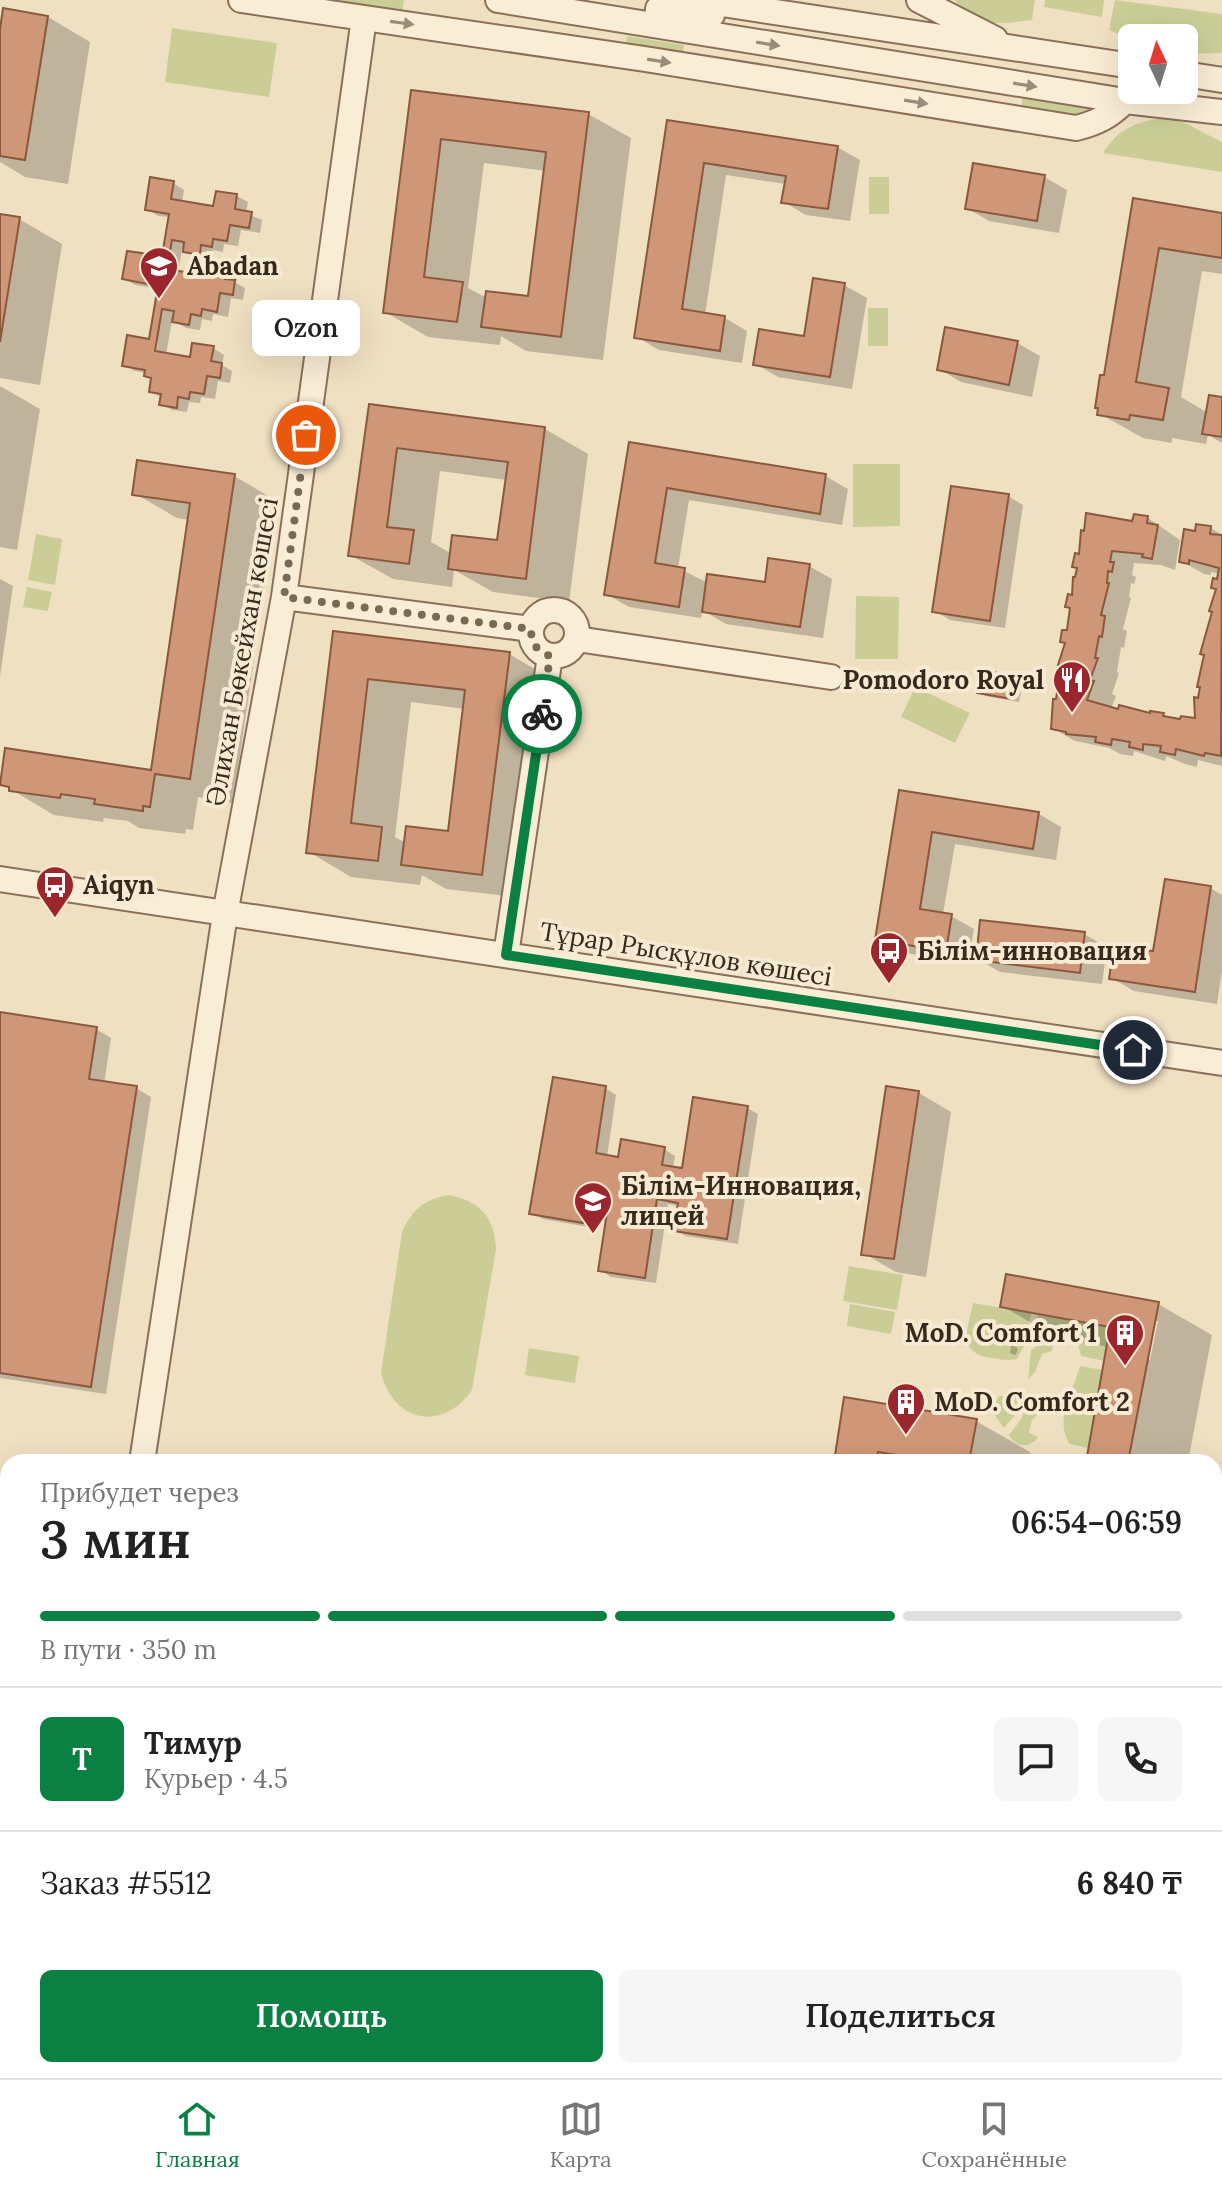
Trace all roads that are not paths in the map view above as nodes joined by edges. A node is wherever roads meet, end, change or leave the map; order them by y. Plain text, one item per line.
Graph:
1 (241, 0) edge
2 (498, 0) edge
3 (696, 0) edge
4 (919, 0) edge
5 (364, 18) junction
6 (688, 30) junction
7 (1011, 48) junction
8 (1222, 62) edge
9 (1118, 64) edge
10 (1198, 65) edge
11 (1198, 76) edge
12 (1222, 80) edge
13 (1118, 100) edge
14 (1122, 104) edge
15 (1151, 104) edge
16 (1222, 112) edge
17 (284, 597) junction
18 (531, 629) junction
19 (577, 639) junction
20 (550, 656) junction
21 (831, 677) dead end
22 (0, 879) edge
23 (225, 914) junction
24 (506, 955) junction
25 (1222, 1063) edge
26 (143, 1454) edge

1 - 5 street
2 - 6 street
3 - 7 street
4 - 7 street
5 -> 14 street
5 - 17 street, Әлихан Бөкейхан көшесі
6 - 7 street
6 -> 13 street
7 - 9 street
8 - 10 street
11 - 12 street
15 - 16 street
17 - 18 street
17 - 23 street, Әлихан Бөкейхан көшесі
18 - 19 street
18 - 20 street
19 - 20 street
19 - 21 street
20 - 24 street
22 - 23 street, Тұрар Рысқұлов көшесі
23 - 24 street, Тұрар Рысқұлов көшесі
23 - 26 street, Әлихан Бөкейхан көшесі
24 - 25 street, Тұрар Рысқұлов көшесі

